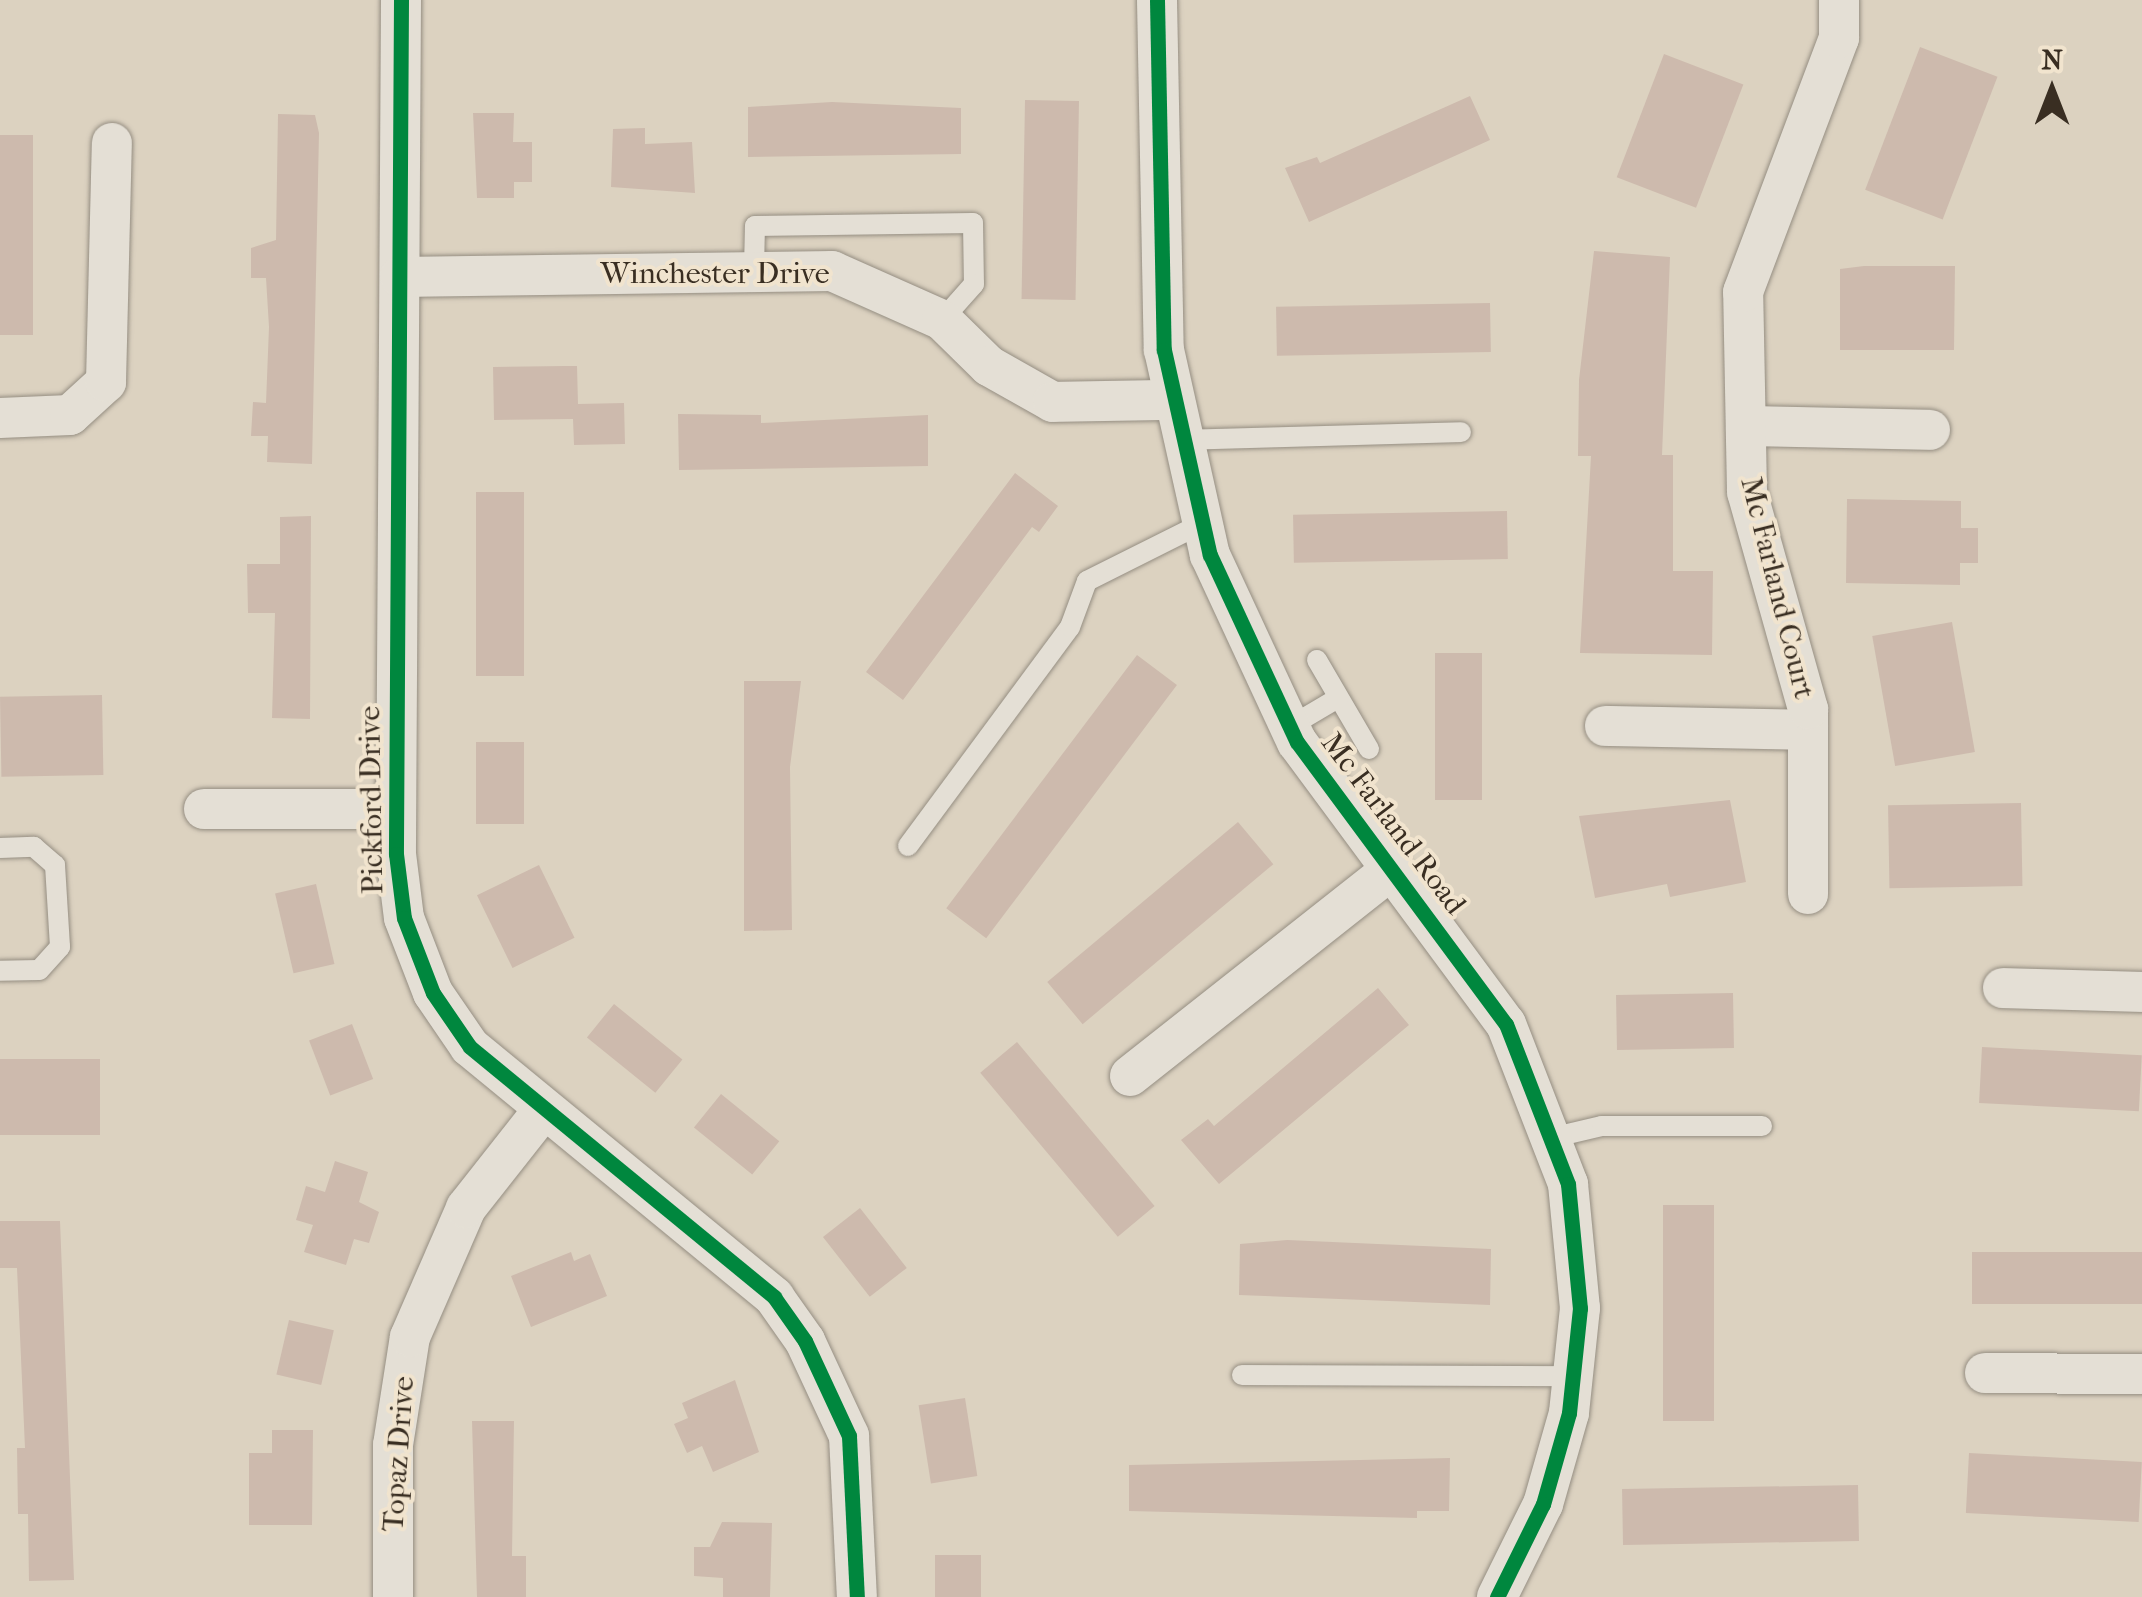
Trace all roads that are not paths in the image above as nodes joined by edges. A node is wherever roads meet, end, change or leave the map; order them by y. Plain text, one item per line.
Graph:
1 (401, 0) edge
2 (1157, 0) edge
3 (1839, 0) edge
4 (112, 143) dead end
5 (754, 269) junction
6 (400, 276) junction
7 (942, 320) junction
8 (1171, 400) junction
9 (0, 418) edge
10 (1746, 426) junction
11 (1930, 430) dead end
12 (1461, 432) dead end
13 (1180, 440) junction
14 (1200, 524) junction
15 (1316, 660) dead end
16 (1338, 698) junction
17 (1605, 726) dead end
18 (1289, 727) junction
19 (1808, 730) junction
20 (1369, 749) dead end
21 (204, 808) dead end
22 (396, 809) junction
23 (908, 846) dead end
24 (0, 848) edge
25 (1388, 872) junction
26 (1808, 894) dead end
27 (0, 970) edge
28 (2003, 988) dead end
29 (2142, 992) edge
30 (1130, 1076) dead end
31 (543, 1110) junction
32 (1762, 1126) dead end
33 (1555, 1137) junction
34 (1986, 1372) dead end
35 (2142, 1374) edge
36 (1242, 1375) dead end
37 (1575, 1376) junction
38 (393, 1597) edge
39 (857, 1597) edge
40 (1497, 1597) edge

1 - 6 street, Pickford Drive
2 - 8 street, Mc Farland Road
3 - 10 street, Mc Farland Court
4 - 9 street
5 - 6 street, Winchester Drive
5 - 7 street, Winchester Drive
5 - 7 lane
6 - 22 street, Pickford Drive
7 - 8 street, Winchester Drive
8 - 13 street, Mc Farland Road
10 - 11 street
10 - 19 street, Mc Farland Court
12 - 13 lane
13 - 14 street, Mc Farland Road
14 - 18 street, Mc Farland Road
14 - 23 lane
15 - 16 lane
16 - 18 lane
16 - 20 lane
17 - 19 street
18 - 25 street, Mc Farland Road
19 - 26 street, Mc Farland Court
21 - 22 street
22 - 31 street, Pickford Drive
24 - 27 lane
25 - 30 street
25 - 33 street, Mc Farland Road
28 - 29 street
31 - 38 street, Topaz Drive
31 - 39 street, Pickford Drive
32 - 33 lane
33 - 37 street, Mc Farland Road
34 - 35 street
36 - 37 lane
37 - 40 street, Mc Farland Road

